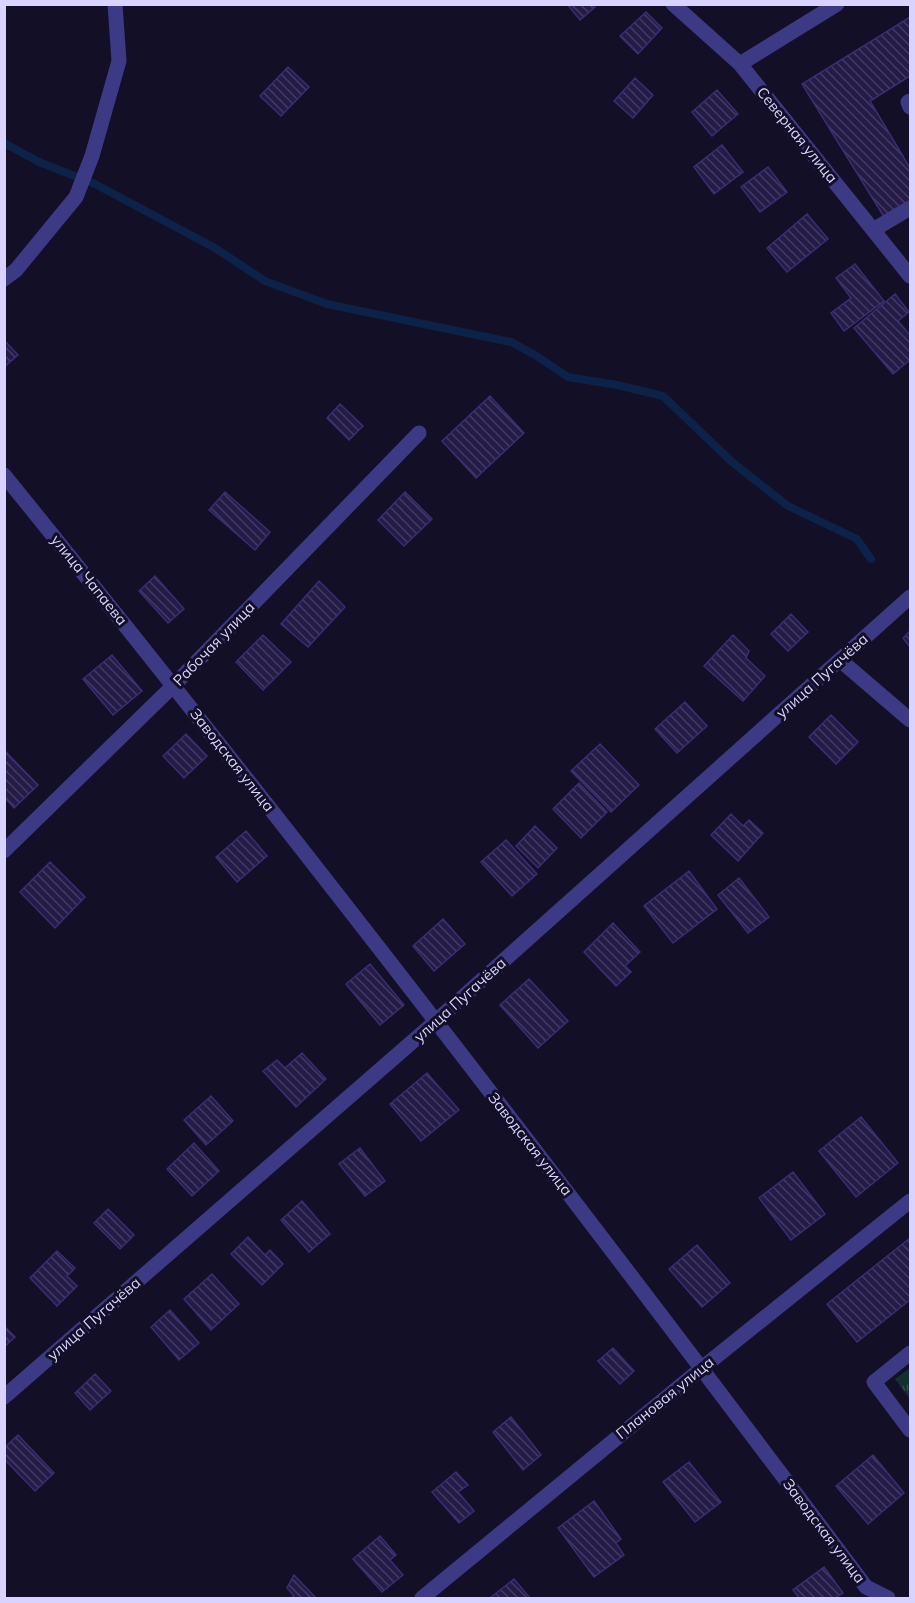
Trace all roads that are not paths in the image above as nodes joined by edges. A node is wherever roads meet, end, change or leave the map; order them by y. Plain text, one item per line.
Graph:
1 (115, 4) edge
2 (673, 4) edge
3 (837, 4) edge
4 (740, 64) junction
5 (910, 101) edge
6 (910, 107) edge
7 (910, 208) edge
8 (873, 230) junction
9 (910, 276) edge
10 (4, 279) edge
11 (418, 433) dead end
12 (4, 476) edge
13 (910, 597) edge
14 (840, 660) junction
15 (174, 685) junction
16 (910, 720) edge
17 (4, 851) edge
18 (435, 1022) junction
19 (910, 1201) edge
20 (910, 1353) edge
21 (702, 1368) junction
22 (4, 1397) edge
23 (910, 1430) edge
24 (422, 1599) edge
25 (888, 1599) edge

1 - 10 street
2 - 4 street, Северная улица
3 - 4 street
4 - 8 street, Северная улица
5 - 6 street
7 - 8 street
8 - 9 street, Северная улица
11 - 15 street, Рабочая улица
12 - 15 street, улица Чапаева
13 - 14 street, улица Пугачёва
14 - 16 street
14 - 18 street, улица Пугачёва
15 - 17 street, Рабочая улица
15 - 18 street, Заводская улица
18 - 21 street, Заводская улица
18 - 22 street, улица Пугачёва
19 - 21 street, Плановая улица
20 - 23 street
21 - 24 street, Плановая улица
21 - 25 street, Заводская улица

